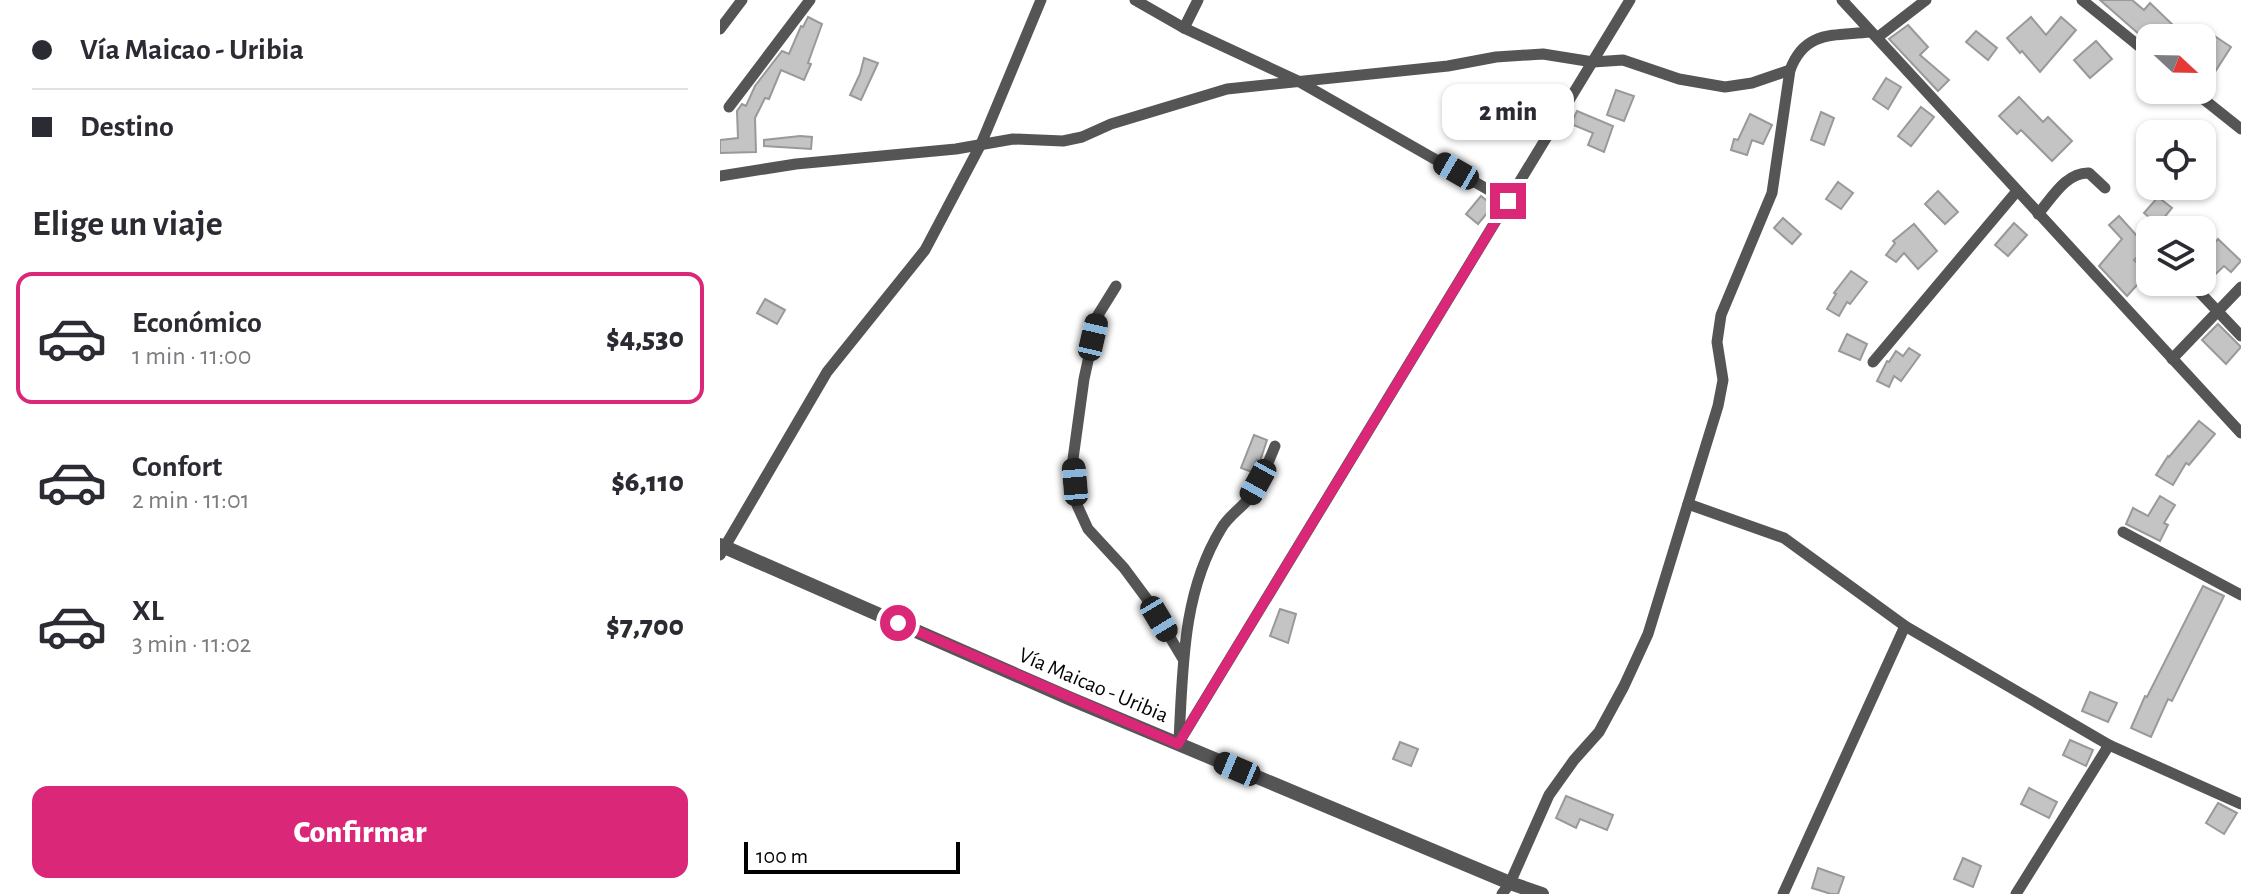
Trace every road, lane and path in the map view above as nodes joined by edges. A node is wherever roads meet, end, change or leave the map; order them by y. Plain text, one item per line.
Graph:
1 (742, 0) edge
2 (810, 0) edge
3 (1041, 0) edge
4 (1135, 0) edge
5 (1198, 0) edge
6 (1630, 0) edge
7 (1842, 0) edge
8 (1926, 0) edge
9 (2082, 0) edge
10 (1184, 28) junction
11 (720, 29) edge
12 (1874, 35) junction
13 (2136, 44) edge
14 (1593, 62) junction
15 (1790, 70) junction
16 (1298, 81) junction
17 (2210, 104) edge
18 (729, 107) dead end
19 (2241, 129) edge
20 (981, 144) junction
21 (720, 176) edge
22 (2105, 188) dead end
23 (2017, 191) junction
24 (1508, 201) junction
25 (2038, 214) junction
26 (1116, 286) dead end
27 (2241, 287) edge
28 (2204, 296) edge
29 (2219, 312) junction
30 (2241, 336) edge
31 (2172, 359) junction
32 (1873, 362) dead end
33 (2241, 433) edge
34 (1275, 446) dead end
35 (1688, 504) junction
36 (2123, 532) dead end
37 (722, 549) edge
38 (2241, 595) edge
39 (1905, 626) junction
40 (1183, 659) junction
41 (1178, 744) junction
42 (2109, 745) junction
43 (2241, 804) edge
44 (1506, 889) edge
45 (1542, 894) edge
46 (1783, 894) edge
47 (2016, 894) edge

1 - 11 street
2 - 18 street
3 - 20 street
4 - 10 street
5 - 10 street
6 - 14 street
7 - 12 street
8 - 12 street
9 - 13 street
10 - 16 street
12 - 15 street
12 - 23 street
14 - 15 street
14 - 16 street
14 - 24 street
15 - 35 street
16 - 20 street
16 - 24 street
17 - 19 street
20 - 21 street
20 - 37 street
22 - 25 street
23 - 25 street
23 - 32 street
24 - 41 street
25 - 31 street
26 - 40 street
27 - 29 street
28 - 29 street
29 - 30 street
29 - 31 street
31 - 33 street
34 - 40 street
35 - 39 street
35 - 44 street
36 - 38 street
37 - 41 street, Vía Maicao - Uribia
39 - 42 street
39 - 46 street
40 - 41 street
41 - 44 street, Vía Maicao - Uribia
42 - 43 street
42 - 47 street
44 - 45 street, Vía Maicao - Uribia

